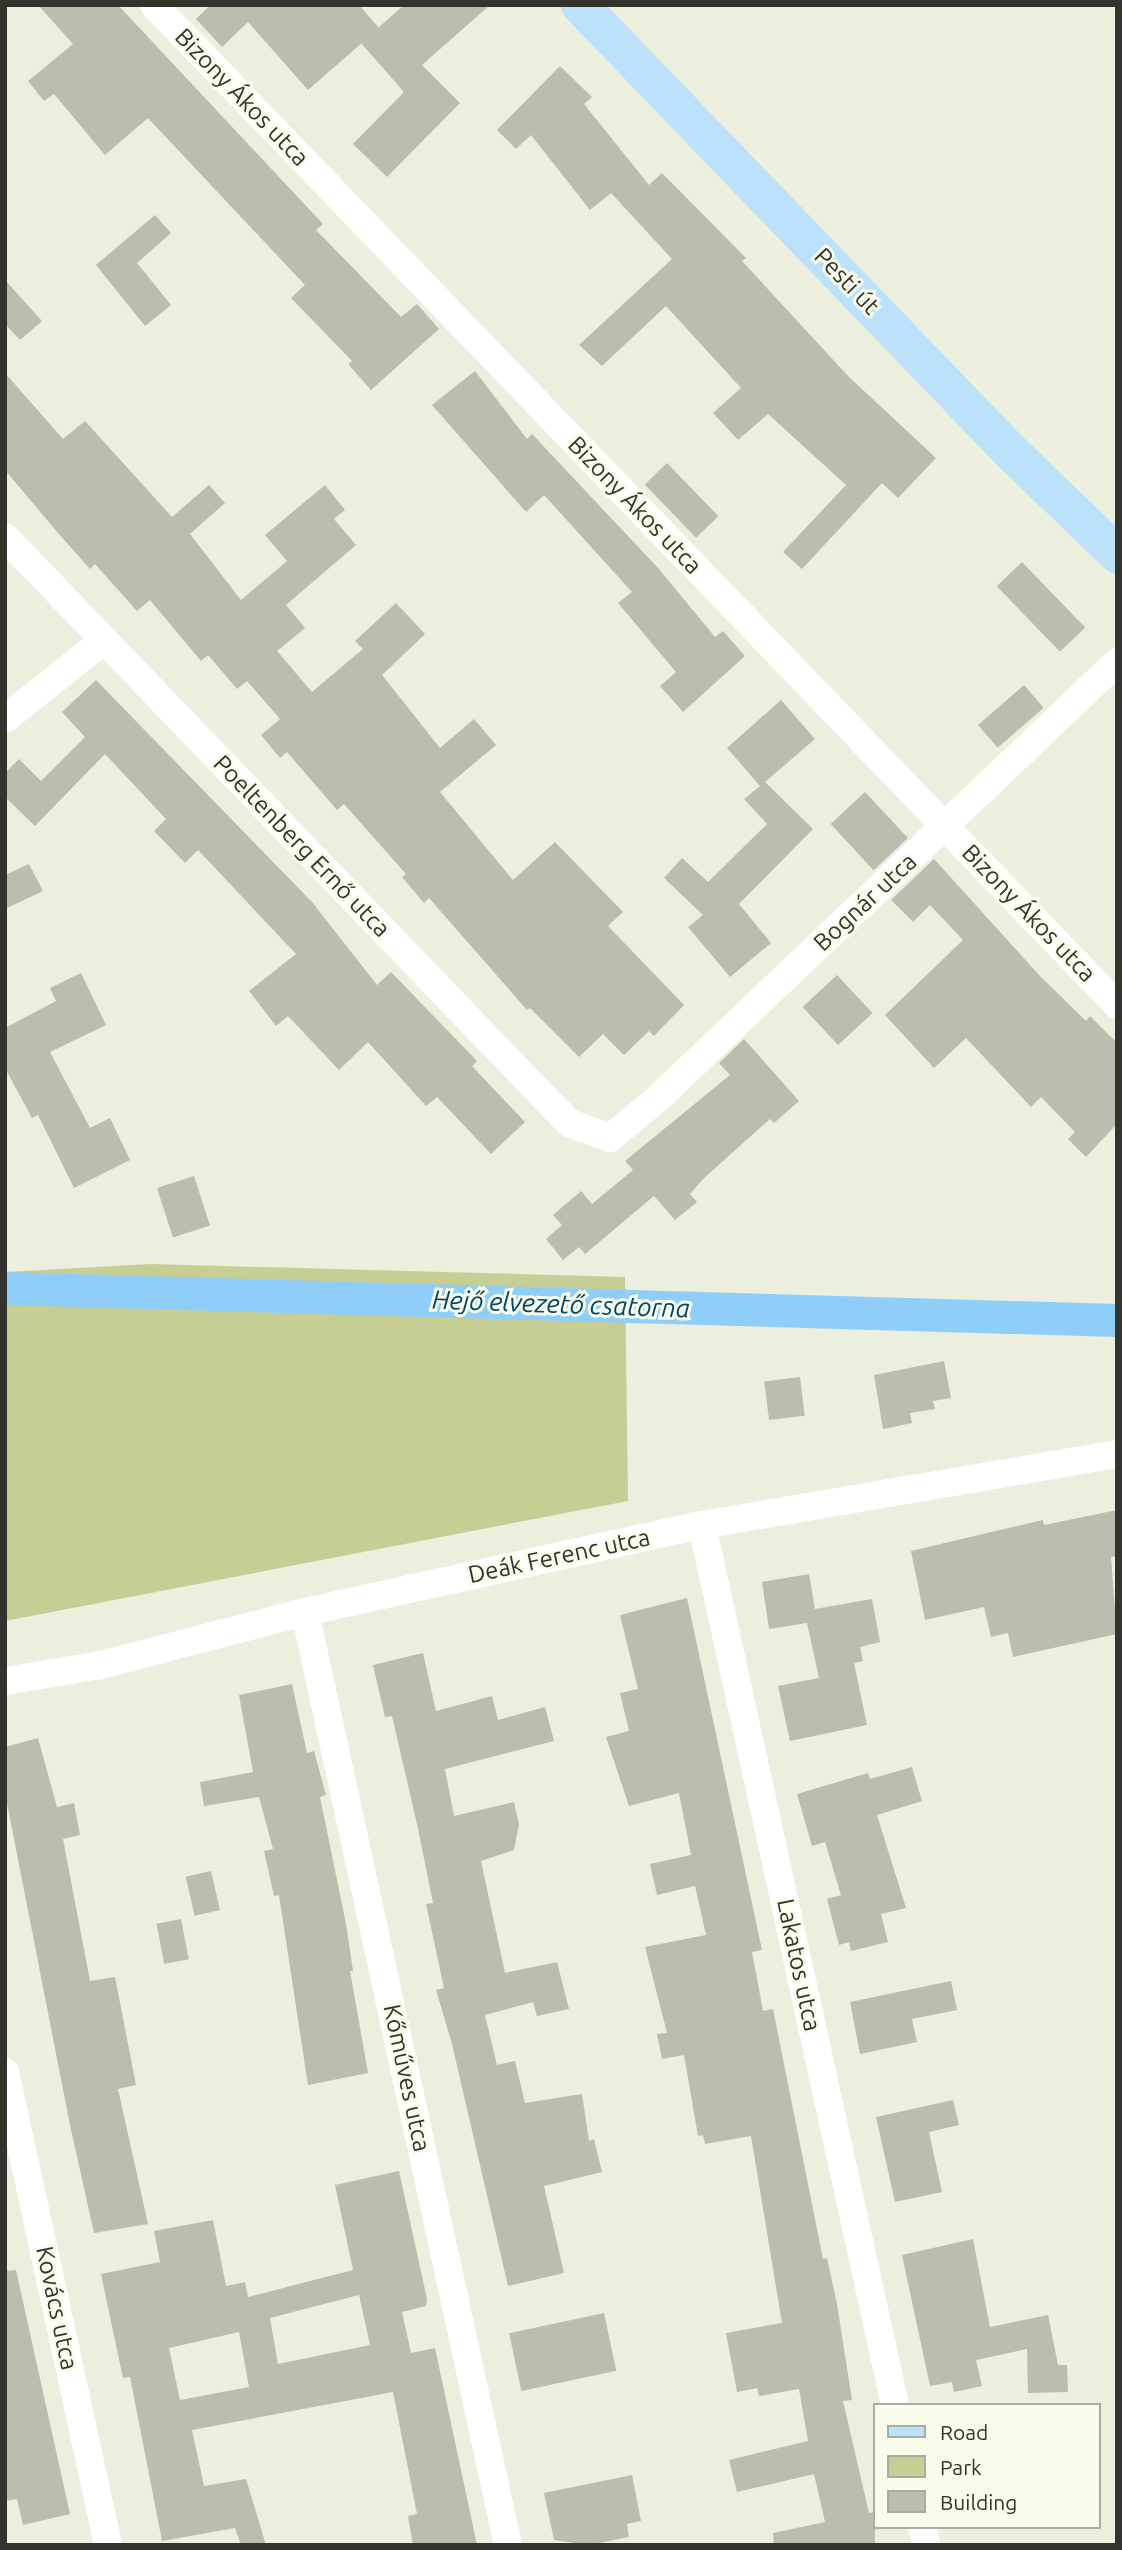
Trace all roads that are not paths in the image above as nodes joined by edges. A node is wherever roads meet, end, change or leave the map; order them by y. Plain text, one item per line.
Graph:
1 (154, 5) edge
2 (580, 5) edge
3 (5, 537) edge
4 (1117, 554) edge
5 (104, 640) junction
6 (1117, 662) edge
7 (5, 719) edge
8 (945, 826) junction
9 (1117, 1005) edge
10 (610, 1138) joint
11 (1117, 1454) edge
12 (702, 1525) junction
13 (305, 1612) junction
14 (5, 1681) edge
15 (5, 2072) edge
16 (895, 2403) edge
17 (108, 2545) edge
18 (508, 2545) edge

1 - 8 street, Bizony Ákos utca
2 - 4 main road, Pesti út
3 - 5 street, Poeltenberg Ernő utca
5 - 7 street
5 - 10 street, Poeltenberg Ernő utca
6 - 8 street, Bognár utca
8 - 9 street, Bizony Ákos utca
8 - 10 street, Bognár utca
11 - 12 street, Deák Ferenc utca
12 - 13 street, Deák Ferenc utca
12 - 16 street, Lakatos utca
13 - 14 street, Deák Ferenc utca
13 - 18 street, Kőműves utca
15 - 17 street, Kovács utca

